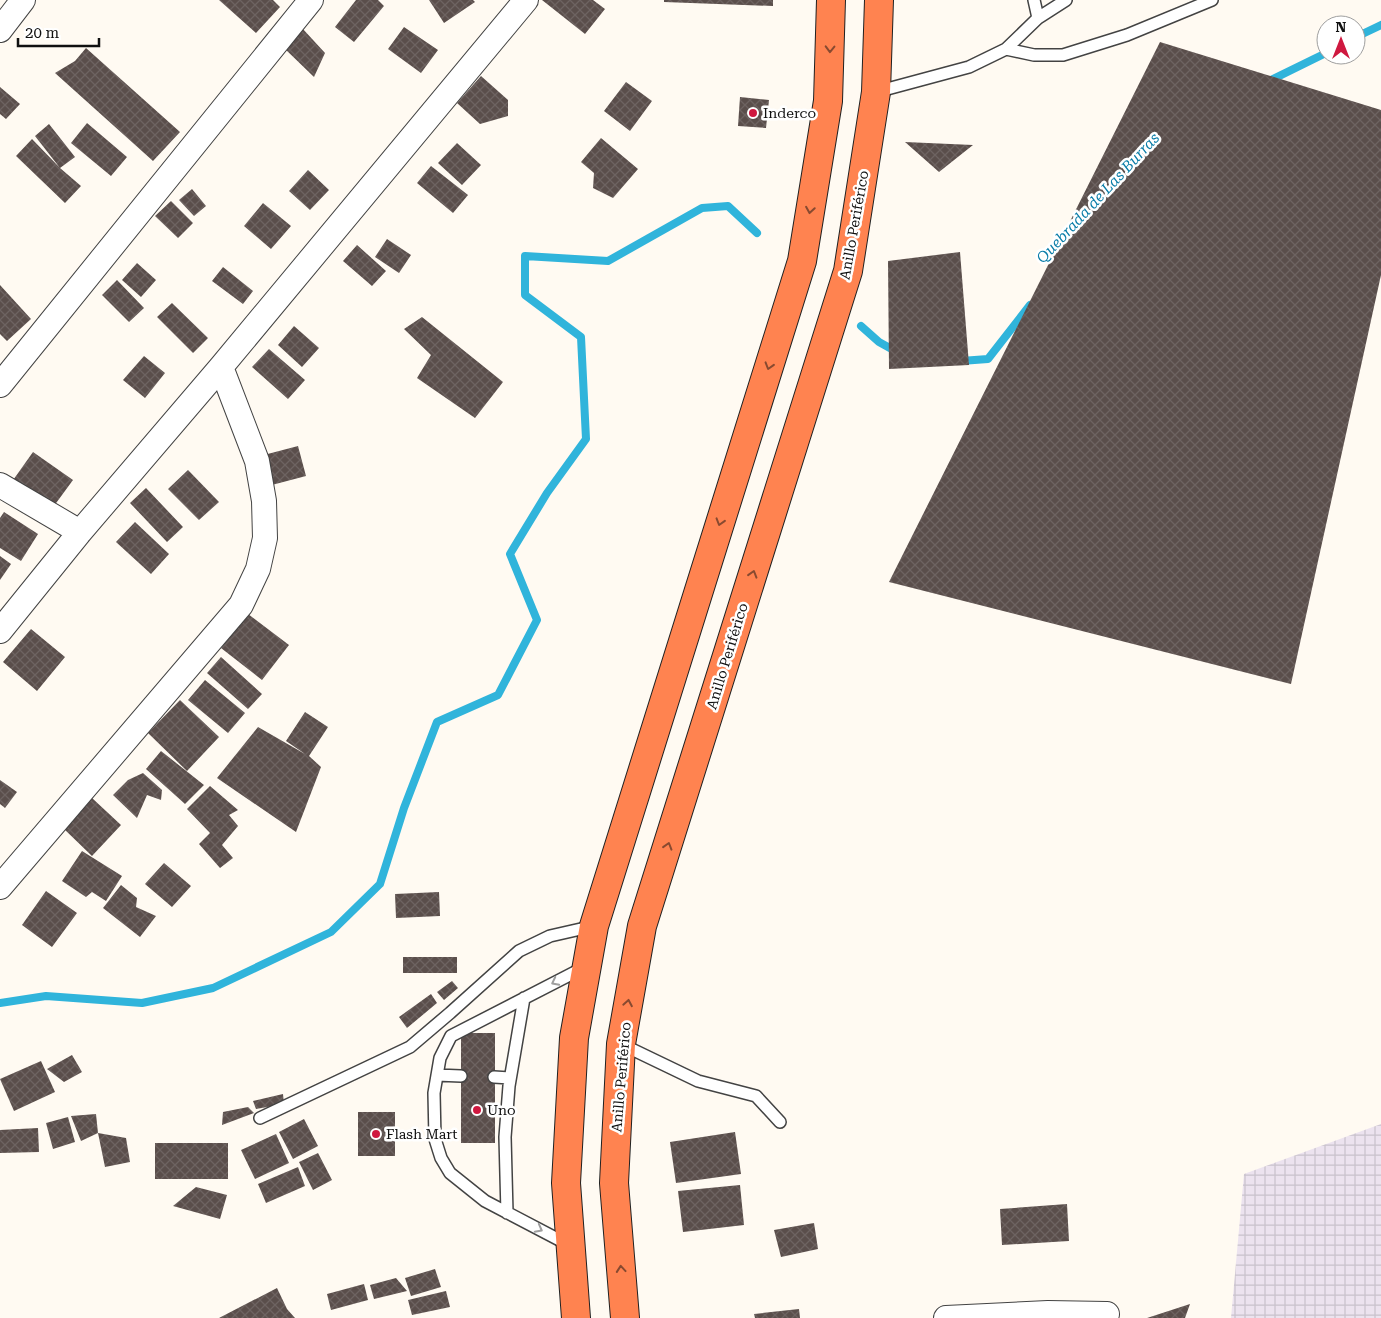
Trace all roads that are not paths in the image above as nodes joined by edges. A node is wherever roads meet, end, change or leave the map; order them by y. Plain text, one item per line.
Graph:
1 (23, 0) edge
2 (311, 0) edge
3 (526, 0) edge
4 (831, 0) edge
5 (879, 0) edge
6 (1034, 0) edge
7 (1066, 0) edge
8 (1212, 0) edge
9 (1038, 18) junction
10 (0, 30) edge
11 (1006, 49) junction
12 (876, 92) junction
13 (221, 367) junction
14 (0, 384) edge
15 (0, 484) edge
16 (80, 532) junction
17 (0, 630) edge
18 (0, 887) edge
19 (594, 926) junction
20 (587, 966) junction
21 (524, 998) junction
22 (621, 1044) junction
23 (438, 1075) junction
24 (461, 1076) dead end
25 (494, 1077) dead end
26 (510, 1078) junction
27 (260, 1118) dead end
28 (780, 1122) dead end
29 (507, 1213) junction
30 (570, 1246) junction
31 (1107, 1314) dead end
32 (576, 1318) edge
33 (625, 1318) edge
34 (946, 1318) edge

1 - 10 street
2 - 14 street
3 - 13 street
4 -> 19 highway
5 - 12 highway, Anillo Periférico
6 - 9 lane
7 - 9 lane
8 - 11 lane
9 - 11 lane
11 - 12 lane
22 -> 12 highway, Anillo Periférico
13 - 16 street
13 - 18 street
15 - 16 street
16 - 17 street
19 - 20 highway
19 - 27 lane
20 -> 21 lane
20 - 30 highway
21 - 23 lane
21 - 26 lane
22 - 28 lane
33 -> 22 highway, Anillo Periférico
23 - 24 lane
23 - 29 lane
25 - 26 lane
26 - 29 lane
29 -> 30 lane
30 - 32 highway
31 - 34 street

